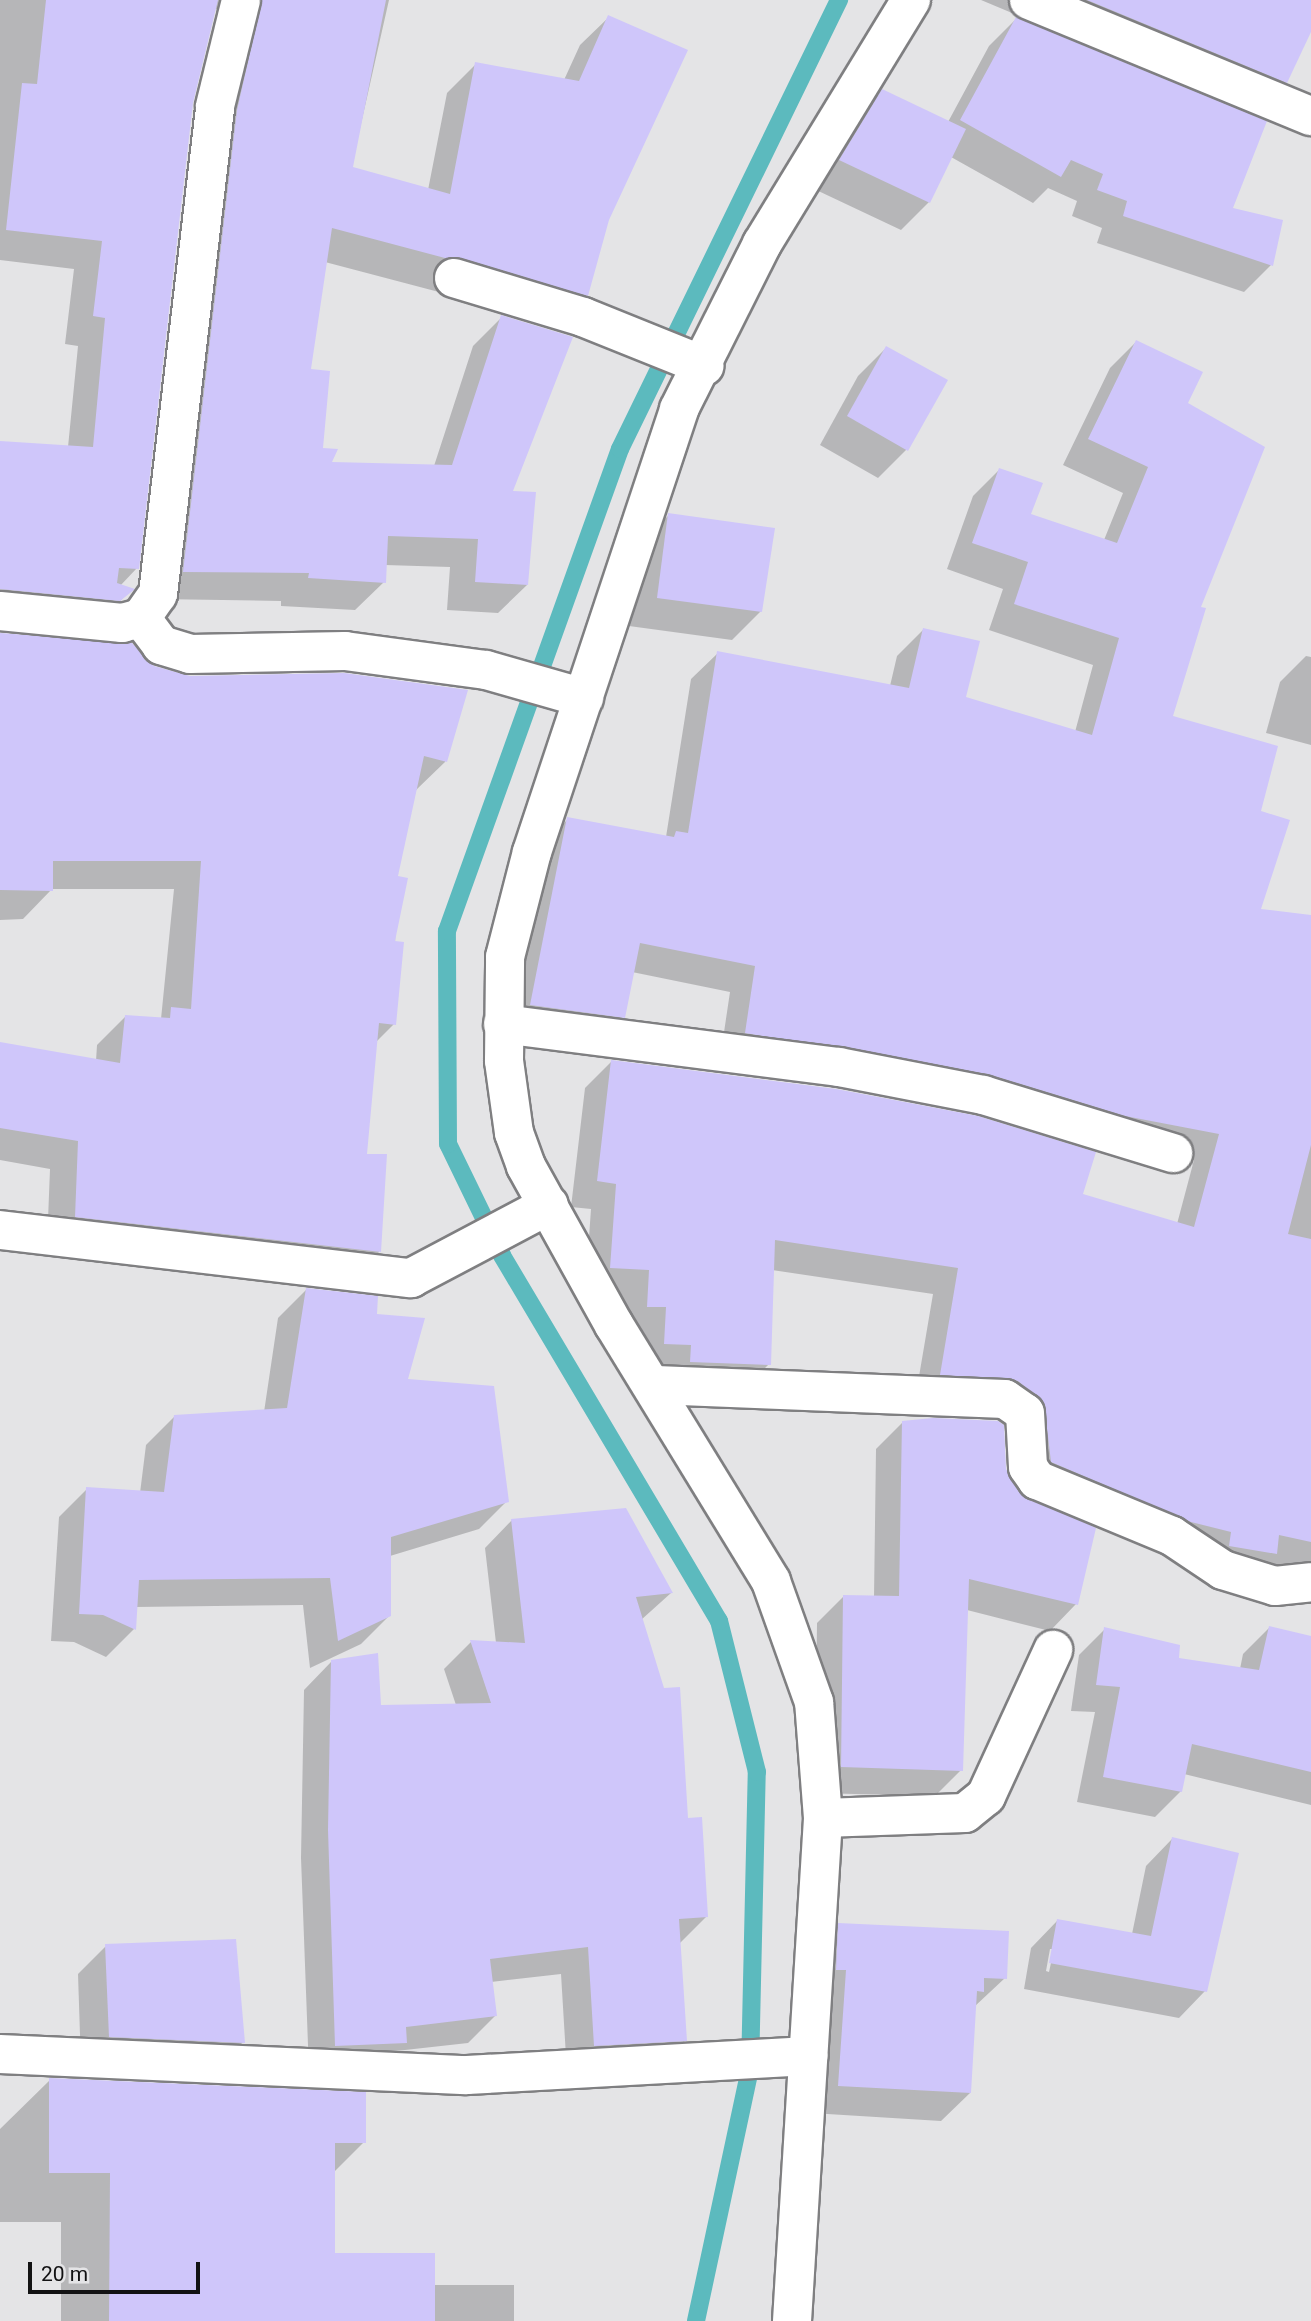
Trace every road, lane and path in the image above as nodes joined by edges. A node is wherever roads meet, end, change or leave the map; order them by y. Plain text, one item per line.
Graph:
1 (241, 0) edge
2 (911, 0) edge
3 (1028, 0) edge
4 (1311, 116) edge
5 (454, 278) dead end
6 (693, 360) junction
7 (0, 611) edge
8 (141, 618) junction
9 (570, 693) junction
10 (503, 1024) junction
11 (1173, 1153) dead end
12 (543, 1207) junction
13 (0, 1230) edge
14 (656, 1385) junction
15 (1311, 1582) edge
16 (1053, 1650) dead end
17 (823, 1818) junction
18 (0, 2054) edge
19 (798, 2057) junction
20 (792, 2321) edge

1 - 8 street
2 - 6 street
3 - 4 street
5 - 6 street
6 - 9 street
7 - 8 street
8 - 9 street
9 - 10 street
10 - 11 street
10 - 12 street
12 - 13 street
12 - 14 street
14 - 15 street
14 - 17 street
16 - 17 street
17 - 19 street
18 - 19 street
19 - 20 street

